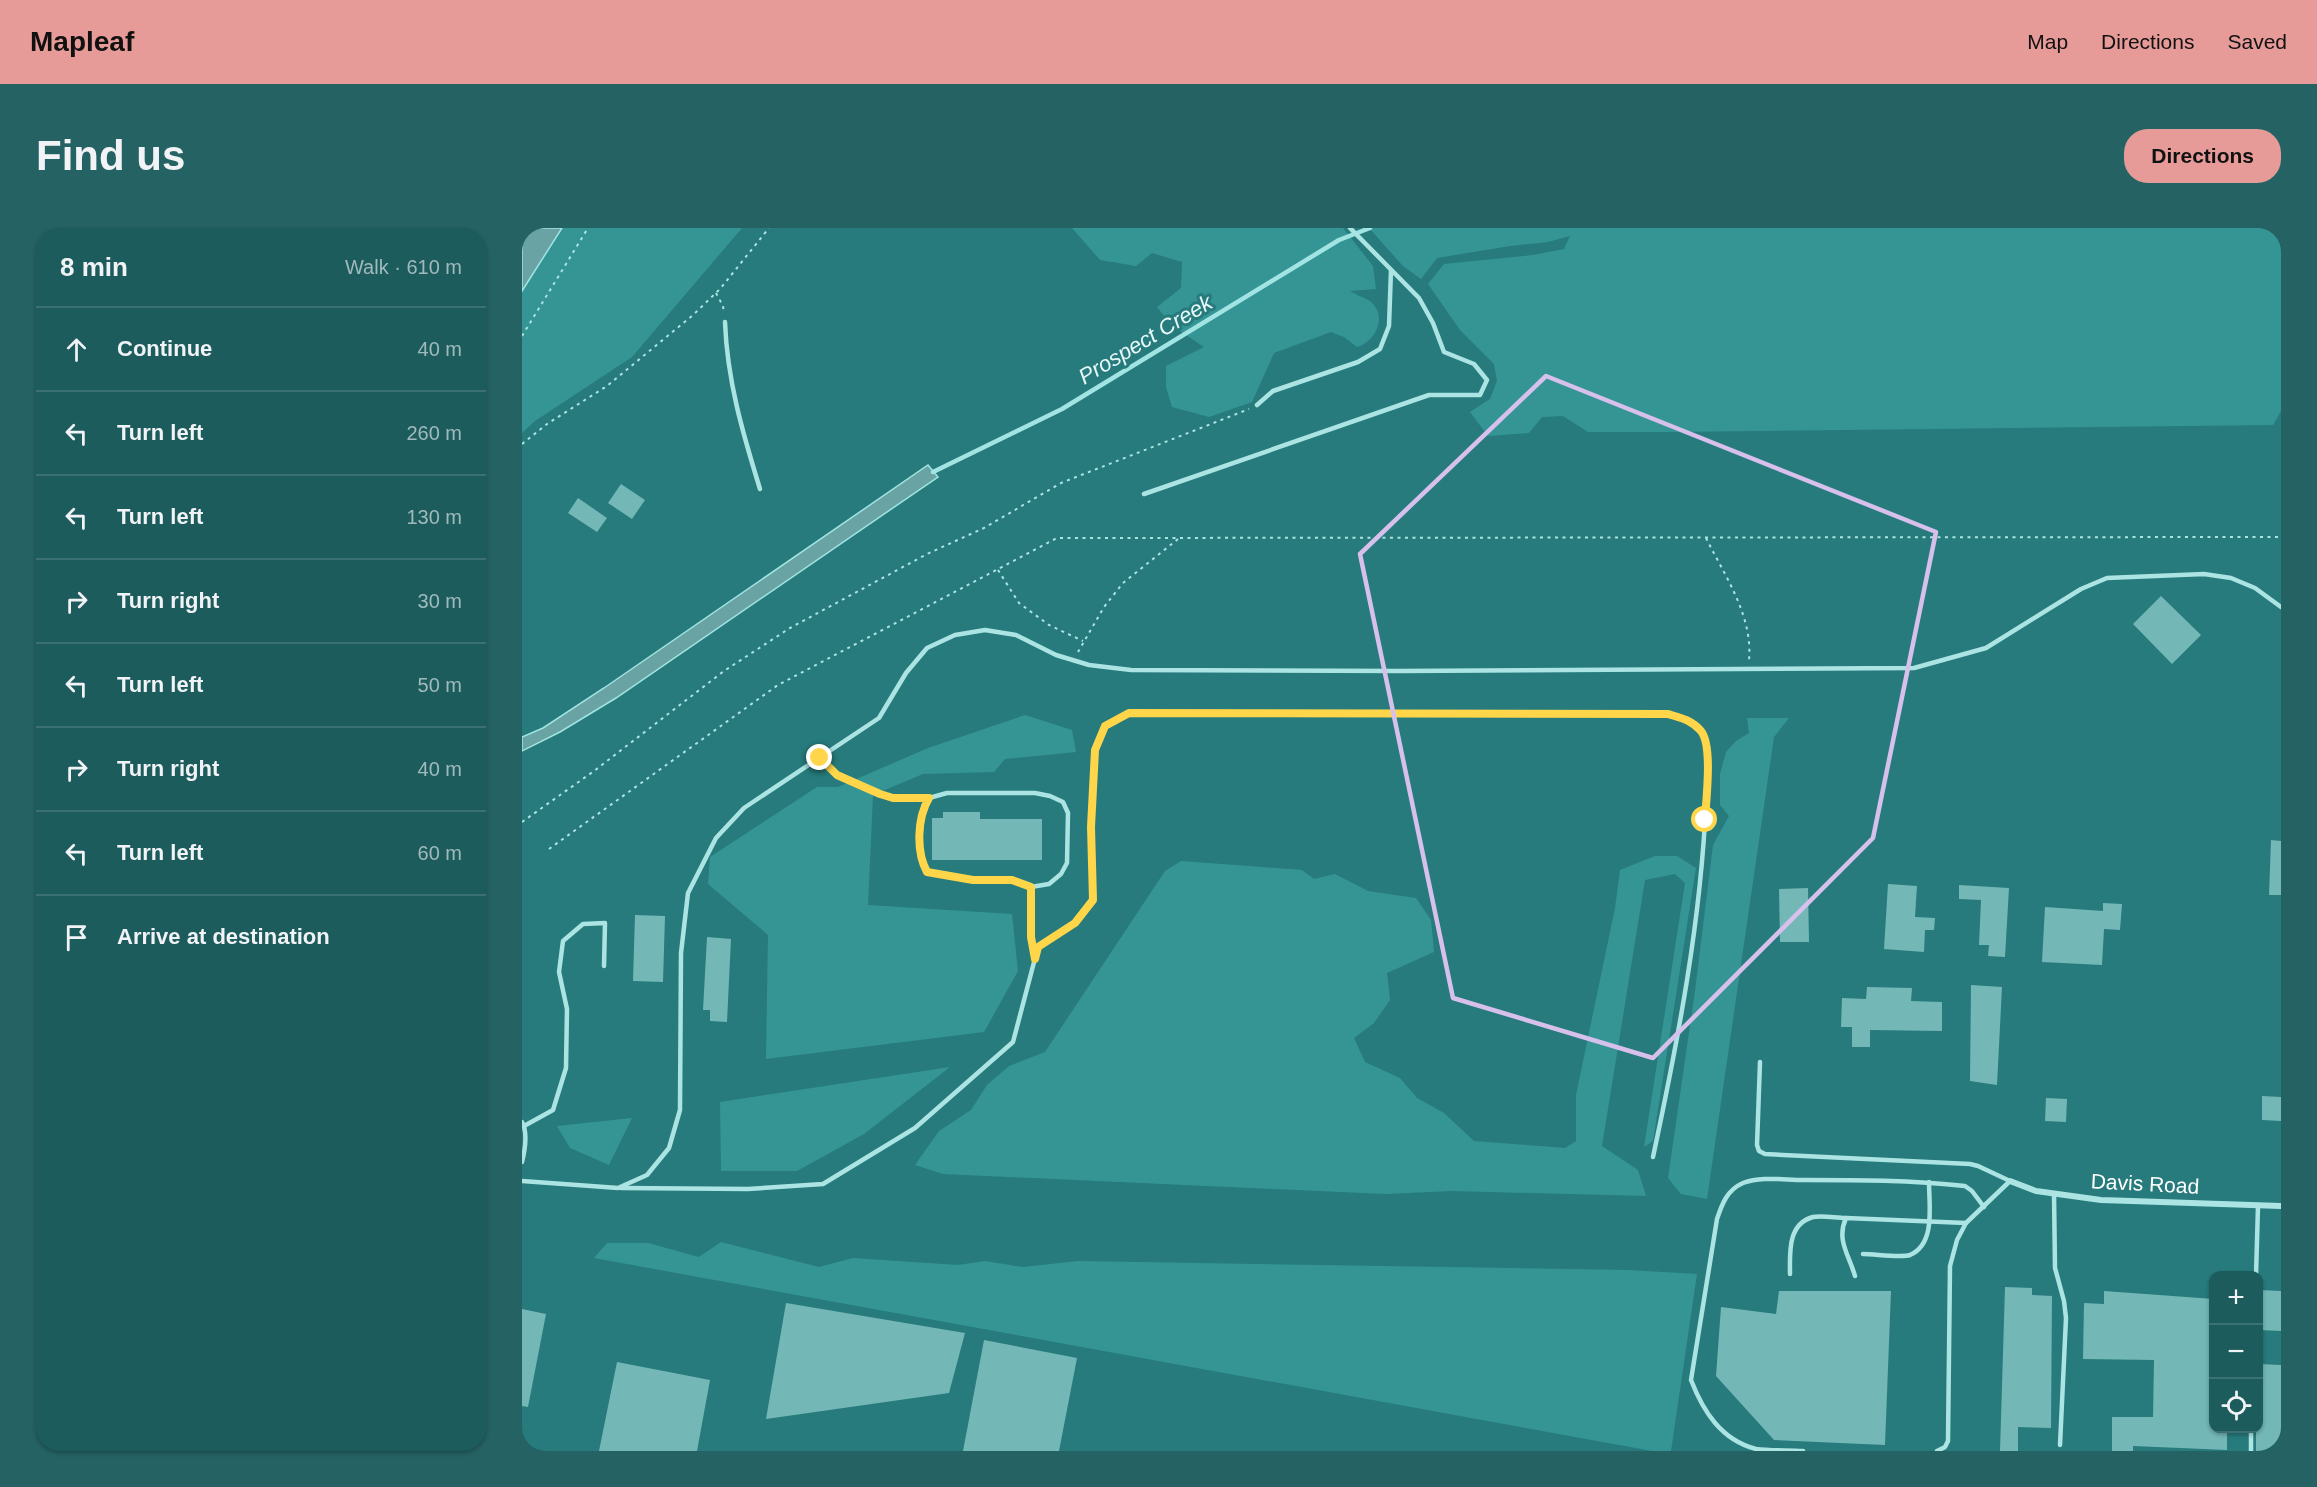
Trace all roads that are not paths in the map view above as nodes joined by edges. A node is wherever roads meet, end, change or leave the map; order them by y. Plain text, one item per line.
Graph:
1 (1350, 228) edge
2 (1391, 270) junction
3 (725, 322) road end
4 (1257, 405) road end
5 (760, 489) dead end
6 (1144, 494) dead end
7 (2281, 607) edge
8 (820, 758) junction
9 (929, 798) junction
10 (1031, 887) junction
11 (1035, 959) junction
12 (604, 966) dead end
13 (1760, 1062) dead end
14 (523, 1124) edge
15 (1653, 1157) dead end
16 (522, 1162) edge
17 (2010, 1180) junction
18 (522, 1181) edge
19 (1929, 1182) junction
20 (618, 1188) junction
21 (2054, 1194) junction
22 (1984, 1206) junction
23 (2258, 1206) junction
24 (2281, 1206) edge
25 (1846, 1218) junction
26 (1928, 1221) junction
27 (1966, 1223) junction
28 (1863, 1254) dead end
29 (2256, 1271) edge
30 (1790, 1274) dead end
31 (1855, 1276) dead end
32 (2251, 1433) edge
33 (2060, 1445) dead end
34 (1803, 1451) edge
35 (1937, 1451) edge
36 (2250, 1451) edge

1 - 2 lane
2 - 4 lane
2 - 6 lane
3 - 5 lane
7 - 8 lane
8 - 9 lane
8 - 20 lane
9 - 10 lane
9 - 10 lane
10 - 11 lane
11 - 15 lane
11 - 20 lane
12 - 14 lane
13 - 17 lane
14 - 16 lane
17 - 21 street, Davis Road
17 - 22 lane
18 - 20 lane
19 - 22 lane
19 - 26 lane
19 - 34 lane
21 - 23 street, Davis Road
21 - 33 lane
22 - 27 lane
23 - 24 street, Davis Road
23 - 29 lane
25 - 26 lane
25 - 30 lane
25 - 31 lane
26 - 27 lane
26 - 28 lane
27 - 35 lane
32 - 36 lane

